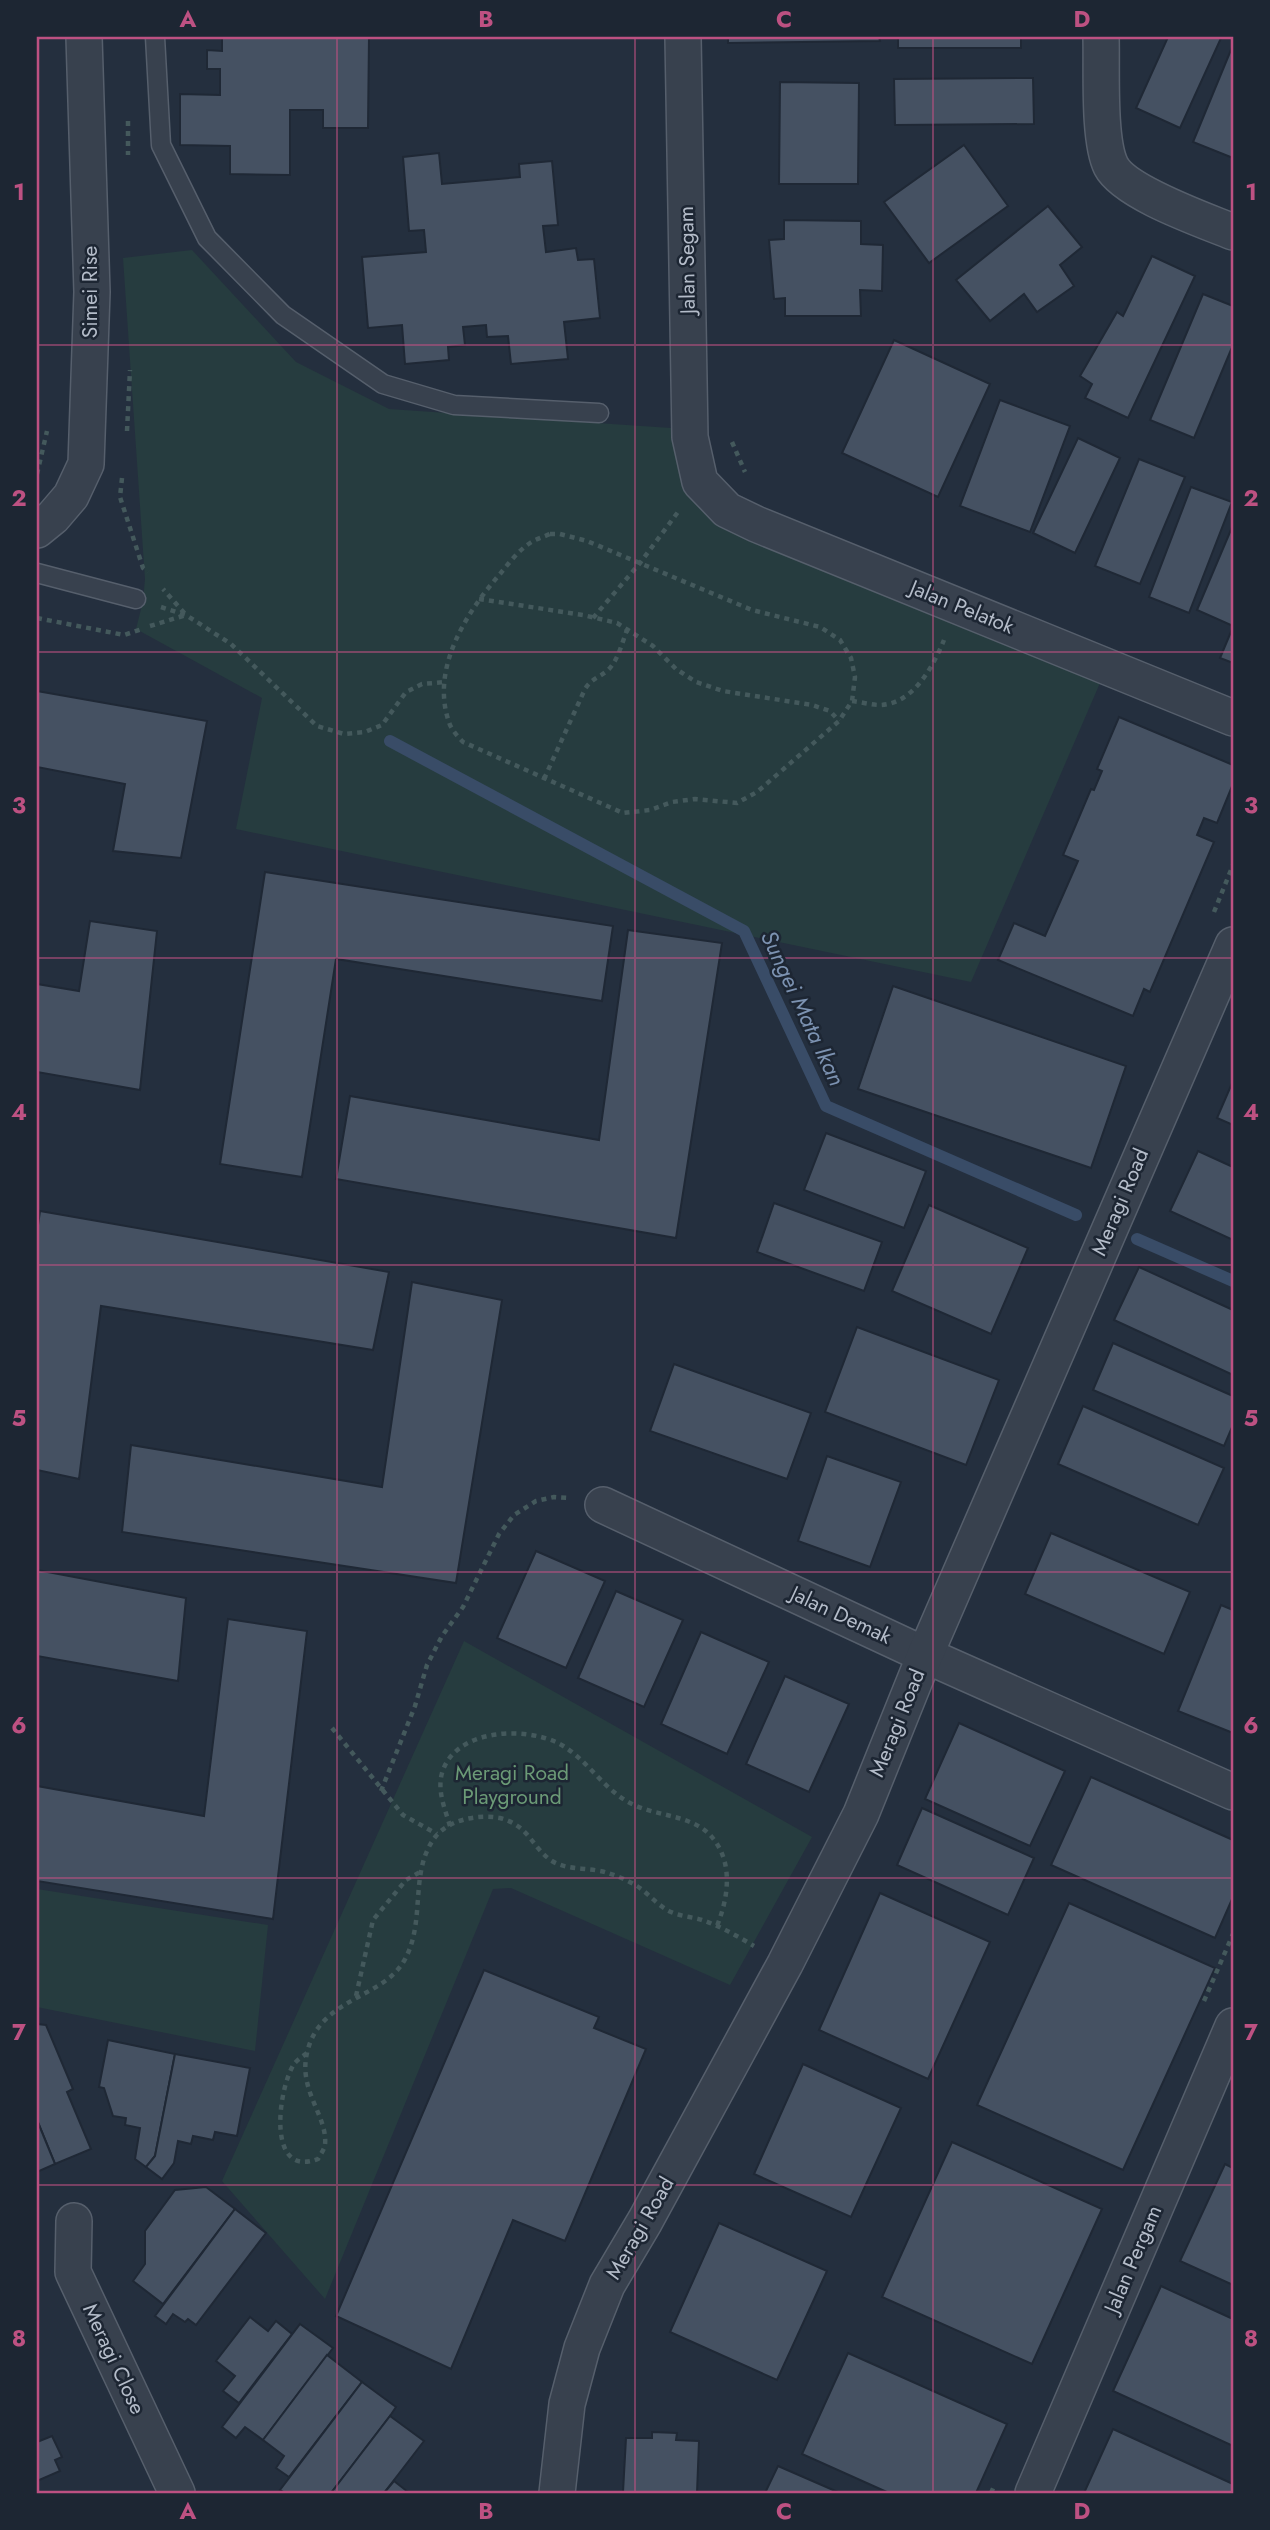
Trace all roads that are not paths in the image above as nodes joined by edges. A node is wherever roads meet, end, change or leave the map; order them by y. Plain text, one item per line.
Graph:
1 (84, 37) edge
2 (155, 37) edge
3 (683, 37) edge
4 (1101, 37) edge
5 (1233, 232) edge
6 (599, 413) dead end
7 (700, 482) joint
8 (37, 530) edge
9 (37, 573) edge
10 (136, 599) road end
11 (1233, 718) edge
12 (1233, 944) edge
13 (603, 1505) road end
14 (925, 1655) junction
15 (1233, 1792) edge
16 (1233, 2026) edge
17 (74, 2221) dead end
18 (177, 2493) edge
19 (557, 2493) edge
20 (1032, 2493) edge

1 - 8 street, Simei Rise
2 - 6 lane
3 - 7 street, Jalan Segam
4 - 5 street
7 - 11 street, Jalan Pelatok
9 - 10 lane
12 - 14 street, Meragi Road
13 - 14 street, Jalan Demak
14 - 15 street, Jalan Demak
14 - 19 street, Meragi Road
16 - 20 street, Jalan Pergam
17 - 18 street, Meragi Close

